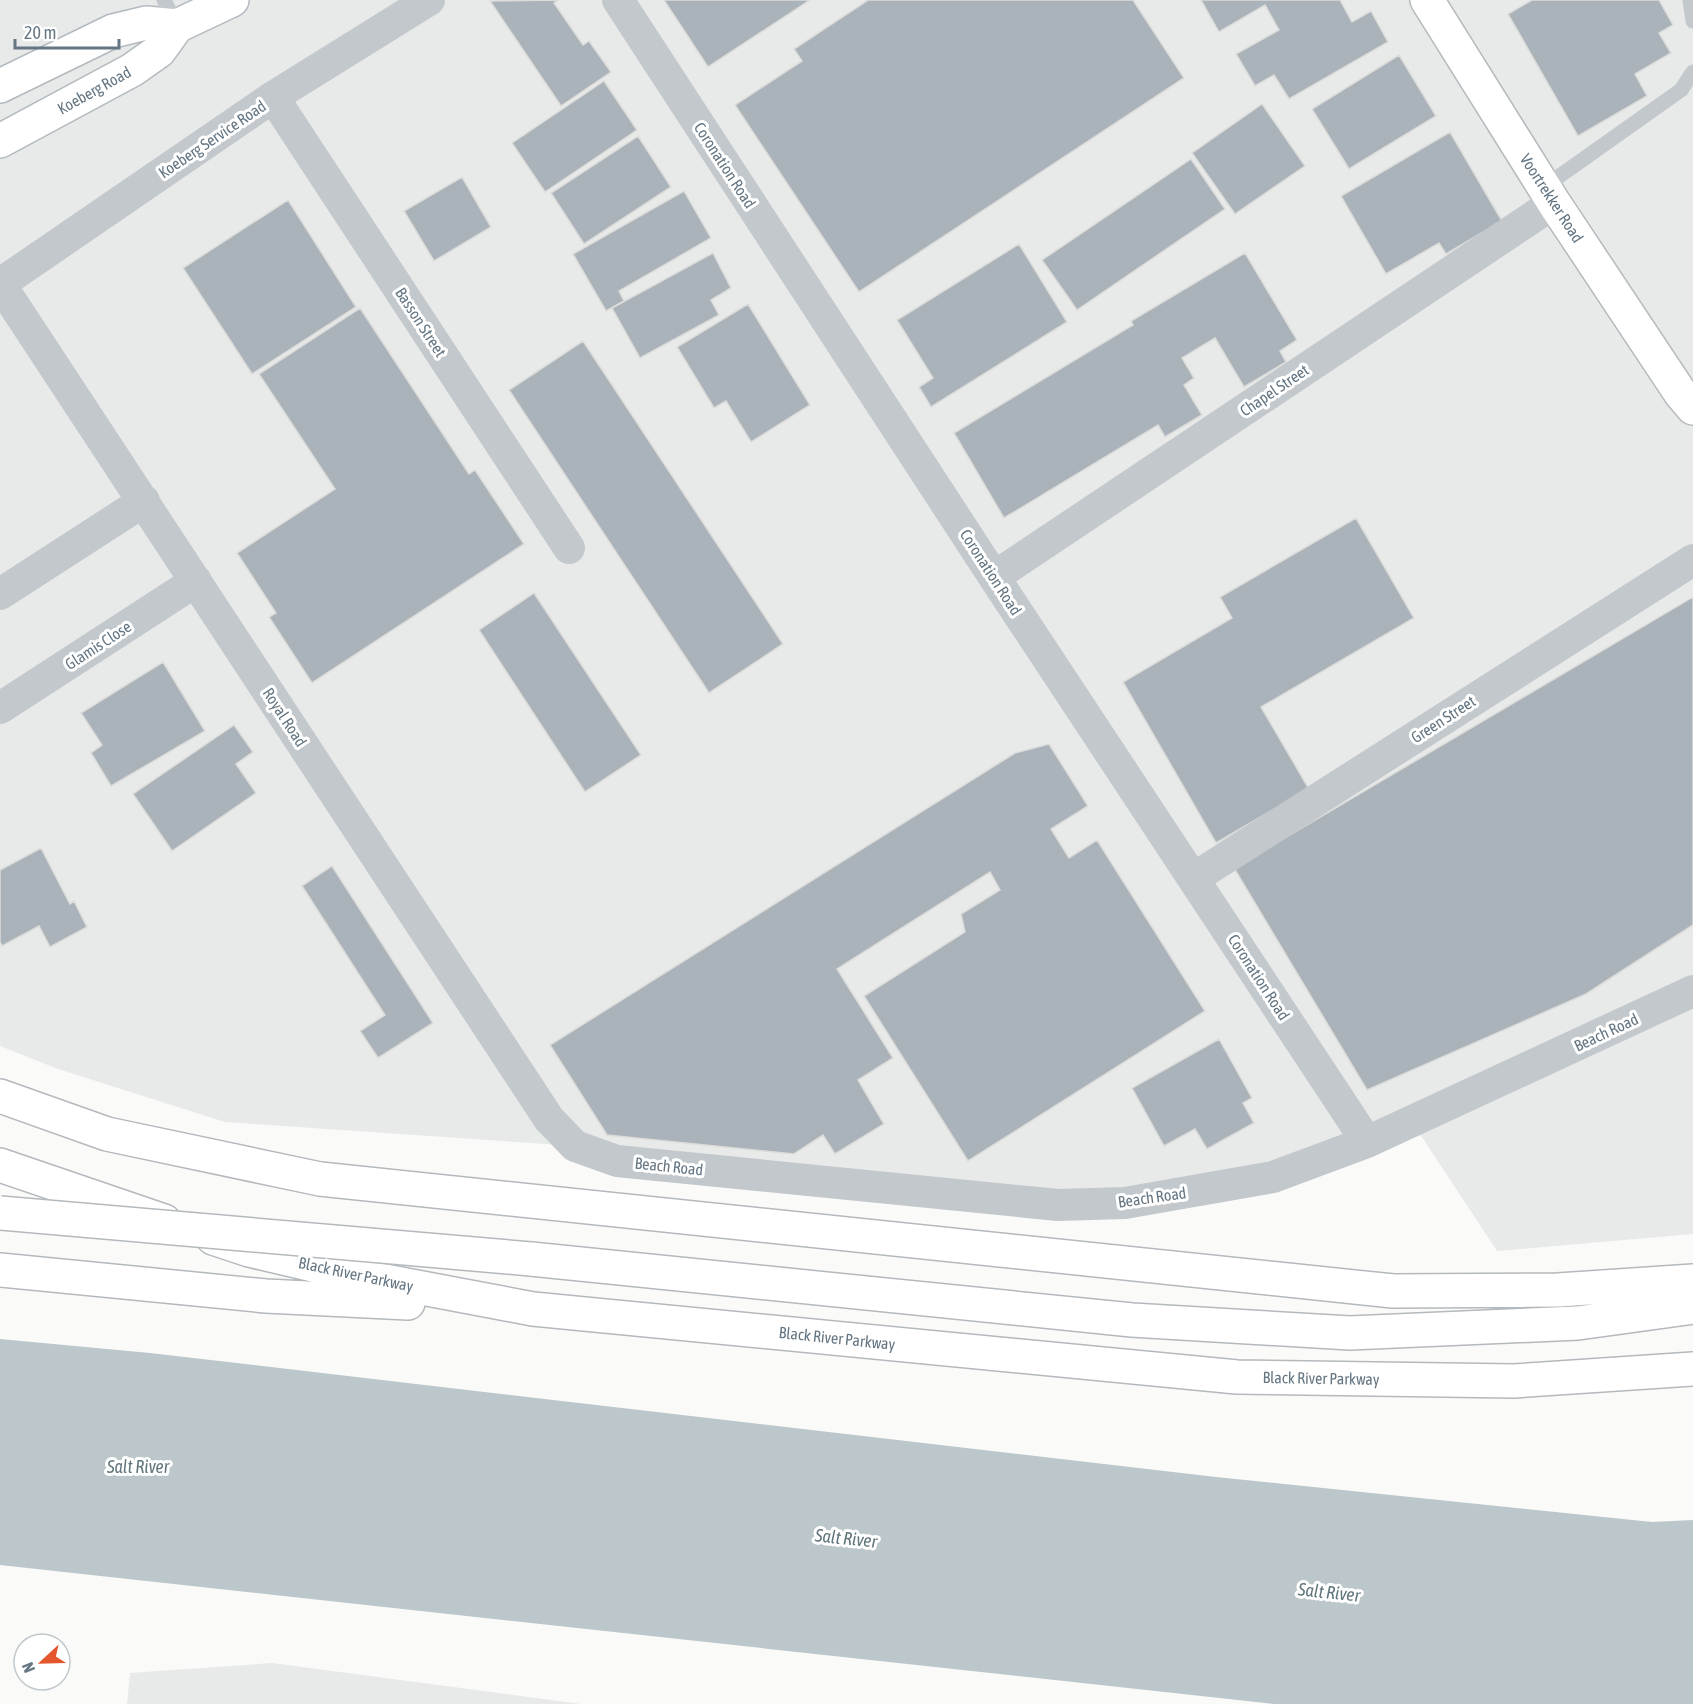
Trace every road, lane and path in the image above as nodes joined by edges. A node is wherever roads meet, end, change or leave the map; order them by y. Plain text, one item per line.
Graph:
1 (232, 0) edge
2 (429, 0) edge
3 (618, 0) edge
4 (1427, 0) edge
5 (1690, 0) edge
6 (171, 13) edge
7 (1693, 21) edge
8 (1693, 72) edge
9 (0, 86) edge
10 (273, 97) junction
11 (0, 141) edge
12 (1549, 195) junction
13 (0, 284) edge
14 (1689, 407) edge
15 (144, 501) junction
16 (569, 548) dead end
17 (1693, 560) edge
18 (994, 577) junction
19 (196, 581) junction
20 (0, 594) edge
21 (0, 708) edge
22 (1194, 878) junction
23 (1693, 992) edge
24 (0, 1096) edge
25 (1367, 1142) junction
26 (575, 1146) joint
27 (0, 1165) edge
28 (0, 1213) edge
29 (0, 1270) edge
30 (1693, 1281) edge
31 (1693, 1307) edge
32 (532, 1309) junction
33 (1693, 1369) edge

1 - 6 main road, Koeberg Road
2 - 10 street, Koeberg Service Road
3 - 18 street, Coronation Road
4 - 12 main road, Voortrekker Road
5 - 7 lane
6 - 9 main road
6 - 11 main road, Koeberg Road
8 - 12 lane
10 - 13 street, Koeberg Service Road
10 - 16 street, Basson Street
12 - 14 main road, Voortrekker Road
12 - 18 street, Chapel Street
13 - 15 street, Royal Road
15 - 19 street, Royal Road
15 - 20 street
17 - 22 street, Green Street
18 - 22 street, Coronation Road
19 - 21 street, Glamis Close
19 - 26 street, Royal Road
22 - 25 street, Coronation Road
23 - 25 street, Beach Road
24 - 30 main road
25 - 26 street, Beach Road
27 - 32 main road, Black River Parkway
28 - 31 main road, bridge
29 - 32 main road
32 - 33 main road, Black River Parkway

